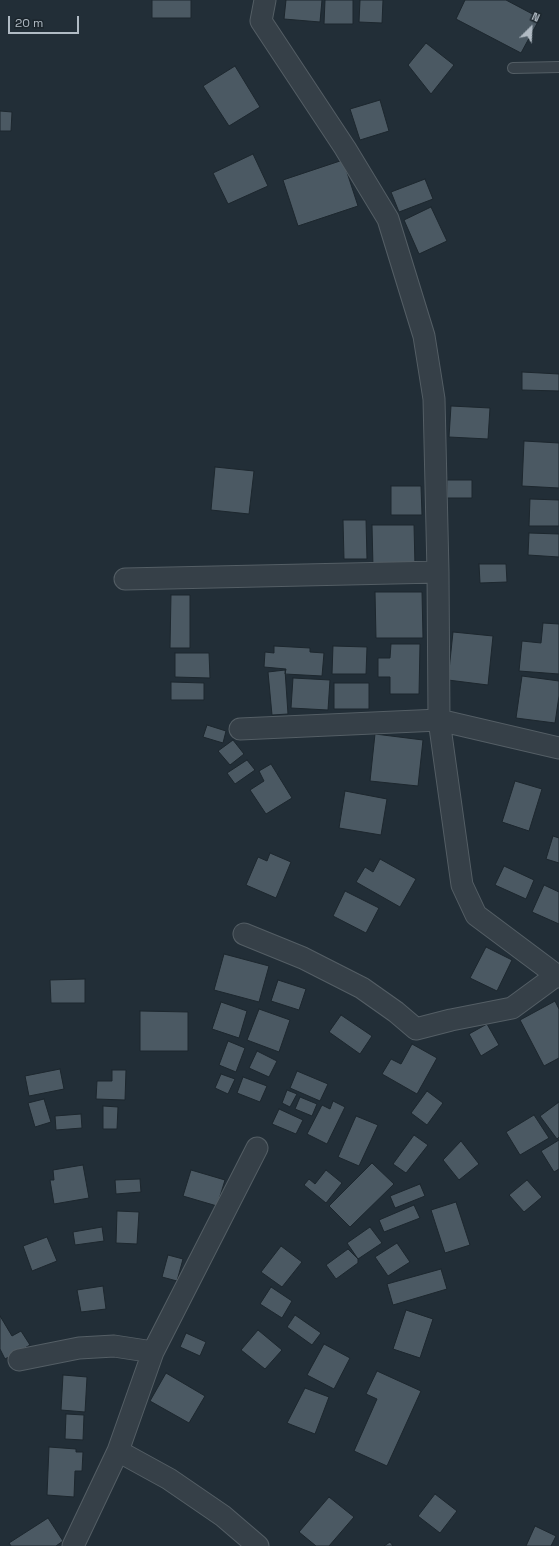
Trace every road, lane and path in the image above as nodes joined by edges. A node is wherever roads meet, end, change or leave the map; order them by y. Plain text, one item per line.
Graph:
1 (250, 0) edge
2 (265, 0) edge
3 (261, 21) junction
4 (559, 67) edge
5 (513, 68) dead end
6 (438, 572) junction
7 (125, 579) dead end
8 (439, 720) junction
9 (240, 729) dead end
10 (559, 748) edge
11 (244, 934) dead end
12 (558, 976) edge
13 (257, 1148) dead end
14 (153, 1352) junction
15 (19, 1360) dead end
16 (118, 1451) junction
17 (73, 1546) edge
18 (258, 1546) edge

1 - 3 street
2 - 3 street
3 - 6 street
4 - 5 lane
6 - 7 street
6 - 8 street
8 - 9 street
8 - 10 street
8 - 12 street
11 - 12 street
13 - 14 street
14 - 15 street
14 - 16 street
16 - 17 street
16 - 18 street

